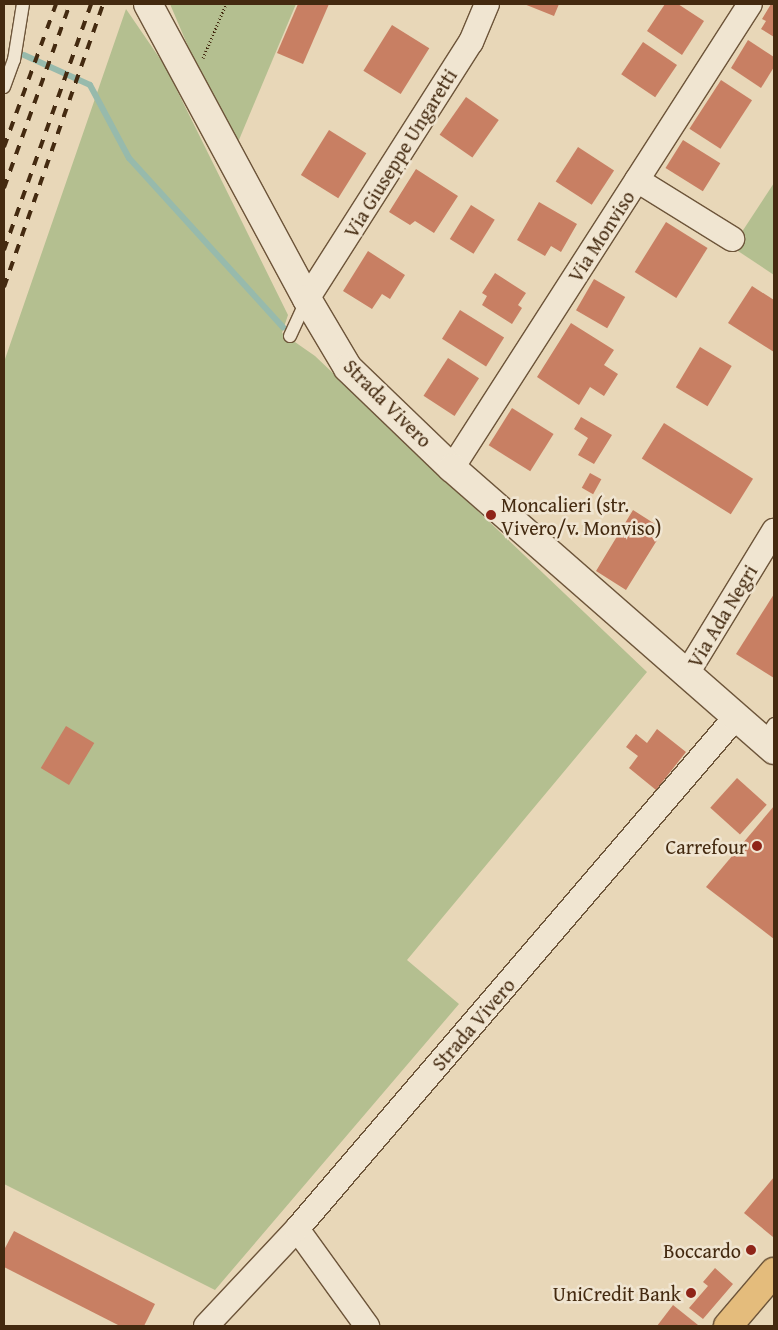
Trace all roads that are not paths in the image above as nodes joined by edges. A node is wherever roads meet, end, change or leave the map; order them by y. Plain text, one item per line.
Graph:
1 (23, 4) edge
2 (148, 4) edge
3 (487, 4) edge
4 (750, 4) edge
5 (4, 87) edge
6 (637, 180) junction
7 (732, 239) dead end
8 (307, 299) junction
9 (290, 336) dead end
10 (452, 468) junction
11 (772, 540) edge
12 (686, 675) junction
13 (735, 718) junction
14 (771, 738) edge
15 (297, 1229) junction
16 (774, 1272) edge
17 (206, 1326) edge
18 (367, 1326) edge
19 (728, 1326) edge

1 - 5 lane
2 - 8 street, Strada Vivero
3 - 8 street, Via Giuseppe Ungaretti
4 - 6 street, Via Monviso
6 - 7 street
6 - 10 street, Via Monviso
8 - 9 lane
8 - 10 street, Strada Vivero
10 - 12 street, Strada Vivero
11 - 12 street, Via Ada Negri
12 - 13 street, Strada Vivero
13 - 14 street, Strada Vivero
13 - 15 street, Strada Vivero
15 - 17 street, Strada Vivero
15 - 18 street
16 - 19 main road

